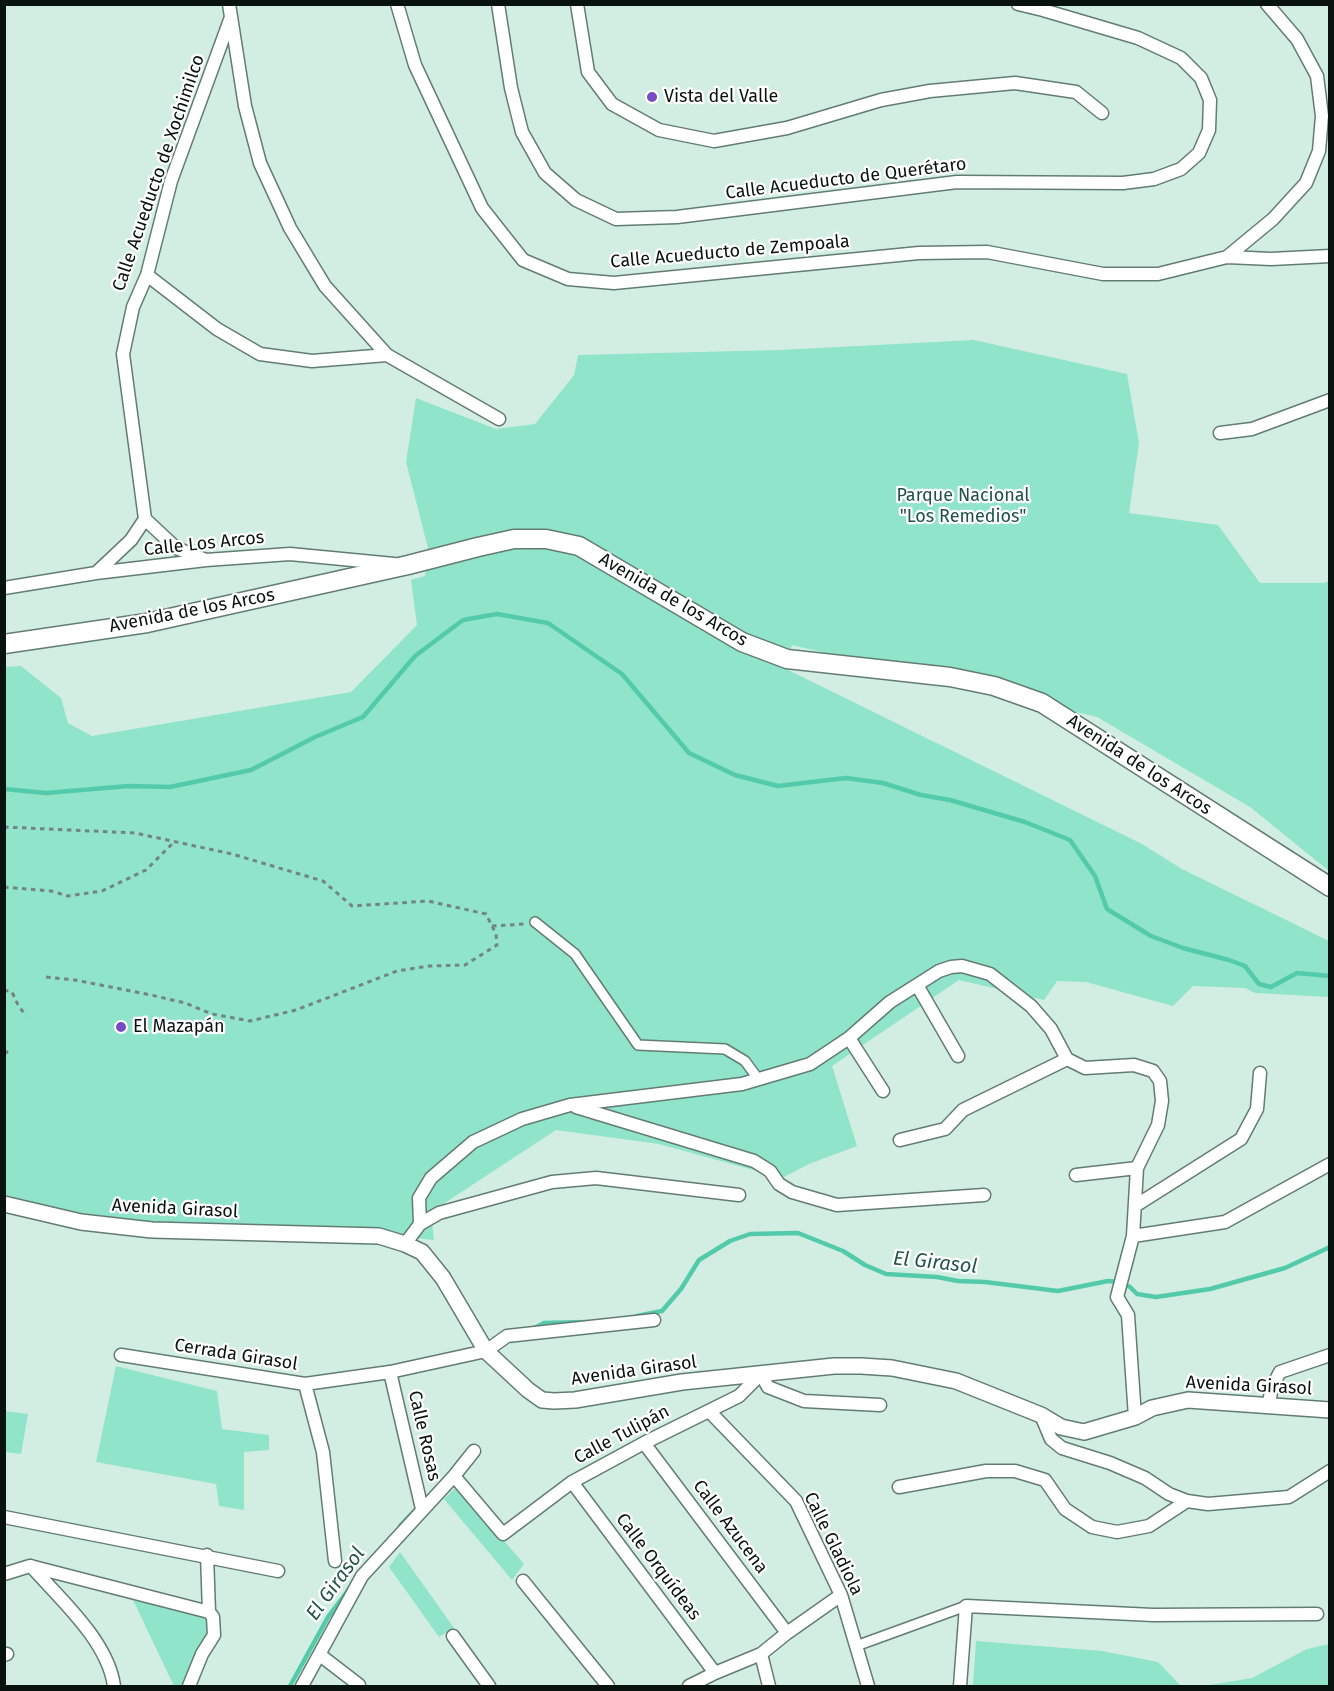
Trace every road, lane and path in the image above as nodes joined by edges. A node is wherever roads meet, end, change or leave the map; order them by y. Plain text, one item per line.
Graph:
1 (397, 4) edge
2 (498, 4) edge
3 (578, 4) edge
4 (1018, 4) edge
5 (1267, 4) edge
6 (230, 11) edge
7 (1102, 113) dead end
8 (1329, 256) edge
9 (1227, 257) junction
10 (147, 275) junction
11 (387, 356) junction
12 (1329, 400) edge
13 (499, 418) dead end
14 (1220, 433) dead end
15 (146, 519) junction
16 (207, 561) junction
17 (408, 565) junction
18 (96, 573) junction
19 (4, 588) edge
20 (4, 644) edge
21 (4, 827) edge
22 (174, 842) junction
23 (4, 887) edge
24 (1329, 887) edge
25 (535, 922) joint
26 (492, 926) junction
27 (45, 977) dead end
28 (917, 985) junction
29 (4, 990) edge
30 (26, 1016) dead end
31 (849, 1038) junction
32 (4, 1051) edge
33 (12, 1054) dead end
34 (958, 1056) dead end
35 (1067, 1059) junction
36 (1260, 1073) dead end
37 (759, 1080) junction
38 (883, 1092) dead end
39 (570, 1106) junction
40 (900, 1140) dead end
41 (1329, 1164) edge
42 (1137, 1168) junction
43 (1076, 1175) dead end
44 (739, 1196) dead end
45 (984, 1196) dead end
46 (4, 1204) edge
47 (1135, 1206) junction
48 (420, 1224) junction
49 (1133, 1236) junction
50 (405, 1244) junction
51 (654, 1320) dead end
52 (486, 1351) junction
53 (121, 1355) dead end
54 (1329, 1355) edge
55 (390, 1372) junction
56 (760, 1374) junction
57 (305, 1384) junction
58 (1268, 1405) junction
59 (880, 1406) dead end
60 (1329, 1410) edge
61 (709, 1411) junction
62 (1041, 1415) junction
63 (1135, 1417) junction
64 (644, 1443) junction
65 (474, 1451) dead end
66 (1329, 1471) edge
67 (454, 1476) junction
68 (572, 1482) junction
69 (899, 1487) dead end
70 (1187, 1501) junction
71 (422, 1508) junction
72 (4, 1517) edge
73 (502, 1534) joint
74 (207, 1556) junction
75 (335, 1561) dead end
76 (30, 1566) junction
77 (278, 1570) dead end
78 (4, 1574) edge
79 (523, 1581) dead end
80 (841, 1595) junction
81 (966, 1606) junction
82 (210, 1612) junction
83 (1317, 1614) dead end
84 (787, 1633) junction
85 (453, 1636) dead end
86 (856, 1646) junction
87 (760, 1654) junction
88 (320, 1655) junction
89 (715, 1673) junction
90 (359, 1685) edge
91 (114, 1686) edge
92 (189, 1686) edge
93 (302, 1686) edge
94 (489, 1686) edge
95 (608, 1686) edge
96 (689, 1686) edge
97 (770, 1686) edge
98 (868, 1686) edge
99 (960, 1686) edge

1 - 9 street, Calle Acueducto de Zempoala
2 - 4 street, Calle Acueducto de Querétaro
3 - 7 street
5 - 9 street
6 - 10 street, Calle Acueducto de Xochimilco
6 - 11 street
8 - 9 street
10 - 11 street
10 - 15 street, Calle Acueducto de Xochimilco
11 - 13 street
12 - 14 street
15 - 16 street
15 - 18 street
16 - 17 street, Calle Los Arcos
16 - 18 street, Calle Los Arcos
17 - 20 main road, Avenida de los Arcos
17 - 24 main road, Avenida de los Arcos
18 - 19 street, Calle Los Arcos
21 - 22 path
22 - 23 path
22 - 26 path
25 - 26 path
25 - 37 street
26 - 27 path
28 - 31 street
28 - 34 street
28 - 35 street
29 - 30 path
31 - 37 street
31 - 38 street
32 - 33 path
35 - 40 street
35 - 42 street
36 - 47 street
37 - 39 street
39 - 45 street
39 - 48 street
41 - 49 street
42 - 43 street
42 - 47 street
44 - 48 street
46 - 50 street, Avenida Girasol
47 - 49 street
48 - 50 street
49 - 63 street
50 - 52 street, Avenida Girasol
51 - 52 street
52 - 55 street, Cerrada Girasol
52 - 56 street, Avenida Girasol
53 - 57 street, Cerrada Girasol
54 - 58 street
55 - 57 street, Cerrada Girasol
55 - 71 street, Calle Rosas
56 - 59 street
56 - 61 street, Calle Tulipán
56 - 62 street, Avenida Girasol
57 - 75 street
58 - 60 street, Avenida Girasol
58 - 63 street, Avenida Girasol
61 - 64 street, Calle Tulipán
61 - 80 street, Calle Gladiola
62 - 63 street, Avenida Girasol
62 - 70 street
64 - 68 street, Calle Tulipán
64 - 84 street, Calle Azucena
65 - 67 street
66 - 70 street
67 - 71 street
67 - 73 street, Calle Rosas
68 - 73 street, Calle Tulipán
68 - 89 street, Calle Orquídeas
69 - 70 street
71 - 88 street
72 - 74 street
74 - 77 street
74 - 82 street
76 - 78 street
76 - 82 street
76 - 91 street
79 - 95 street
80 - 84 street
80 - 86 street, Calle Gladiola
81 - 83 street
81 - 86 street
81 - 99 street
82 - 92 street
84 - 87 street
85 - 94 street
86 - 98 street, Calle Gladiola
87 - 89 street
87 - 97 street
88 - 90 street
88 - 93 street
89 - 96 street

